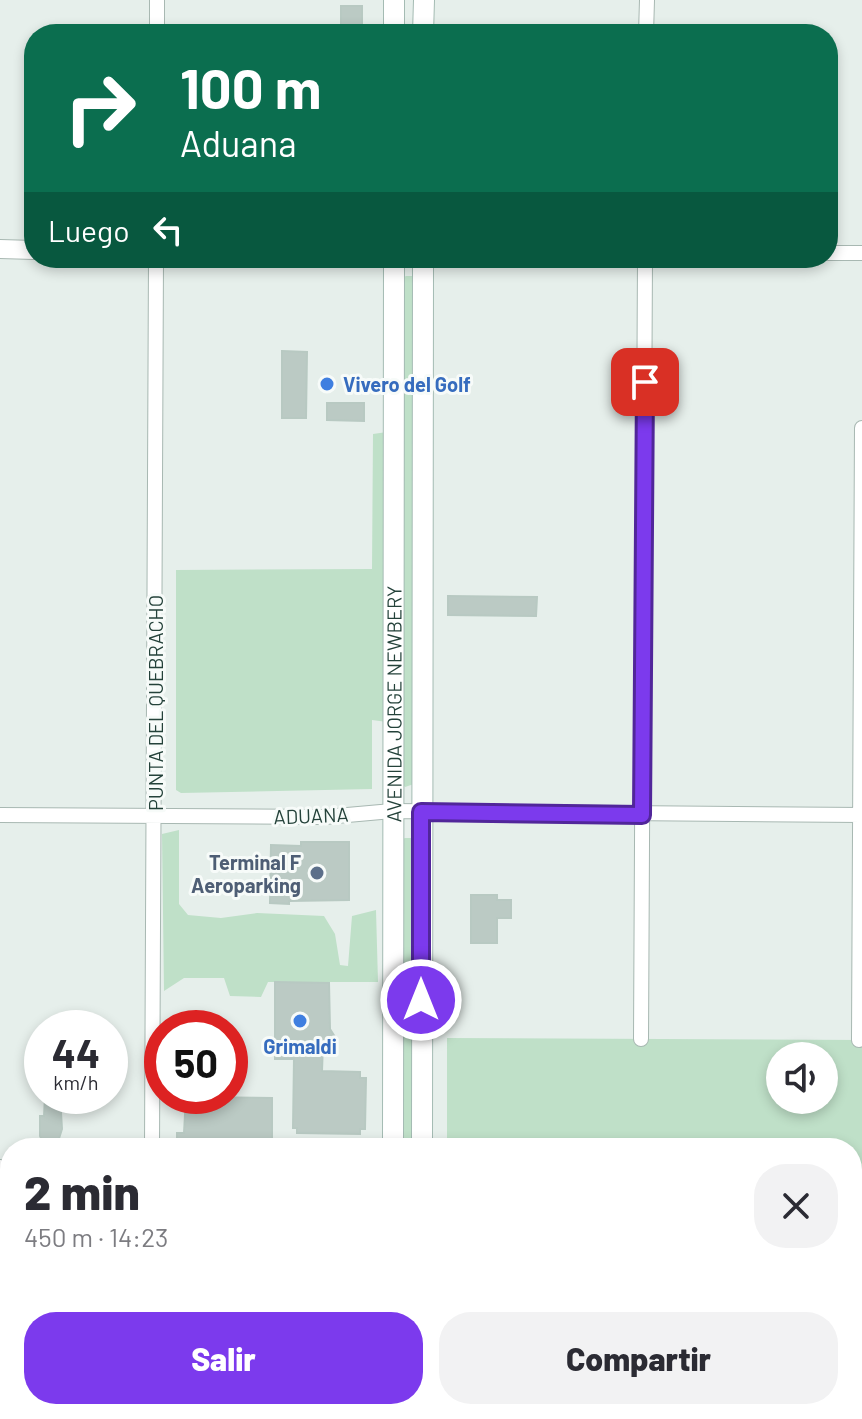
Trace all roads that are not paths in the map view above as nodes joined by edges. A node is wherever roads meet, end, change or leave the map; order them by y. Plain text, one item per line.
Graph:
1 (157, 0) edge
2 (394, 0) edge
3 (424, 0) edge
4 (647, 0) edge
5 (157, 24) edge
6 (394, 24) edge
7 (423, 24) edge
8 (646, 24) edge
9 (0, 249) edge
10 (24, 250) edge
11 (838, 253) edge
12 (862, 253) edge
13 (156, 268) edge
14 (394, 268) edge
15 (423, 268) edge
16 (645, 268) edge
17 (862, 428) edge
18 (392, 811) junction
19 (421, 812) junction
20 (0, 815) edge
21 (642, 815) junction
22 (861, 815) edge
23 (154, 816) junction
24 (641, 1039) dead end
25 (859, 1040) dead end
26 (152, 1138) edge
27 (393, 1138) edge
28 (422, 1138) edge

1 - 5 street
2 - 6 main road
3 - 7 main road
4 - 8 street
9 - 10 street
11 - 12 street
13 - 23 street, PUNTA DEL QUEBRACHO
14 - 18 main road, AVENIDA JORGE NEWBERY
15 - 19 main road, AVENIDA JORGE NEWBERY
16 - 21 street
17 - 22 street
18 - 19 street, ADUANA
18 - 23 street, ADUANA
18 - 27 main road, AVENIDA JORGE NEWBERY
19 - 21 street, ADUANA
19 - 28 main road, AVENIDA JORGE NEWBERY
20 - 23 street, ADUANA
21 - 22 street, ADUANA
21 - 24 street
22 - 25 street
23 - 26 street, PUNTA DEL QUEBRACHO

